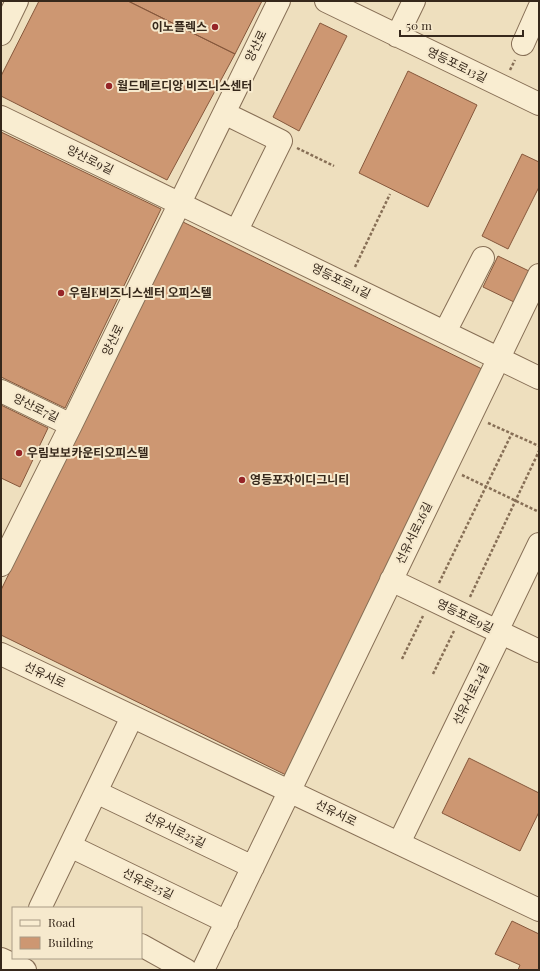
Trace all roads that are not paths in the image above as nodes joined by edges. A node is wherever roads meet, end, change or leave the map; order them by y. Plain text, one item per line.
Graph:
1 (17, 1) edge
2 (279, 1) edge
3 (326, 1) edge
4 (414, 1) edge
5 (539, 8) edge
6 (1, 34) edge
7 (397, 36) junction
8 (522, 44) road end
9 (539, 104) edge
10 (224, 113) junction
11 (1, 117) edge
12 (180, 203) junction
13 (237, 230) junction
14 (483, 258) dead end
15 (539, 275) edge
16 (445, 332) junction
17 (499, 358) junction
18 (539, 378) edge
19 (1, 391) edge
20 (71, 425) junction
21 (539, 544) edge
22 (1, 565) edge
23 (391, 580) junction
24 (501, 633) junction
25 (539, 652) edge
26 (1, 654) edge
27 (132, 717) junction
28 (96, 792) junction
29 (290, 792) junction
30 (399, 844) junction
31 (70, 846) junction
32 (253, 867) junction
33 (40, 907) edge
34 (539, 910) edge
35 (227, 922) junction
36 (142, 946) edge
37 (186, 970) edge
38 (203, 970) edge

1 - 6 street
2 - 10 street, 양산로
3 - 7 street, 영등포로13길
4 - 7 street
5 - 8 street
7 - 9 street, 영등포로13길
10 - 12 street, 양산로
10 - 13 street
11 - 12 street, 양산로9길
12 - 13 street, 영등포로11길
12 - 20 street, 양산로
13 - 16 street, 영등포로11길
14 - 16 street
15 - 17 street, 선유서로26길
16 - 17 street, 영등포로11길
17 - 18 street, 영등포로11길
17 - 23 street, 선유서로26길
19 - 20 street, 양산로7길
20 - 22 street, 양산로
21 - 24 street, 선유서로24길
23 - 24 street, 영등포로9길
23 - 29 street, 선유서로26길
24 - 25 street, 영등포로9길
24 - 30 street, 선유서로24길
26 - 27 street, 선유서로
27 - 28 street
27 - 29 street, 선유서로
28 - 31 street
28 - 32 street, 선유서로25길
29 - 30 street, 선유서로
29 - 32 street
30 - 34 street, 선유서로
31 - 33 street
31 - 35 street, 선유로25길
32 - 35 street
35 - 38 street
36 - 37 street

